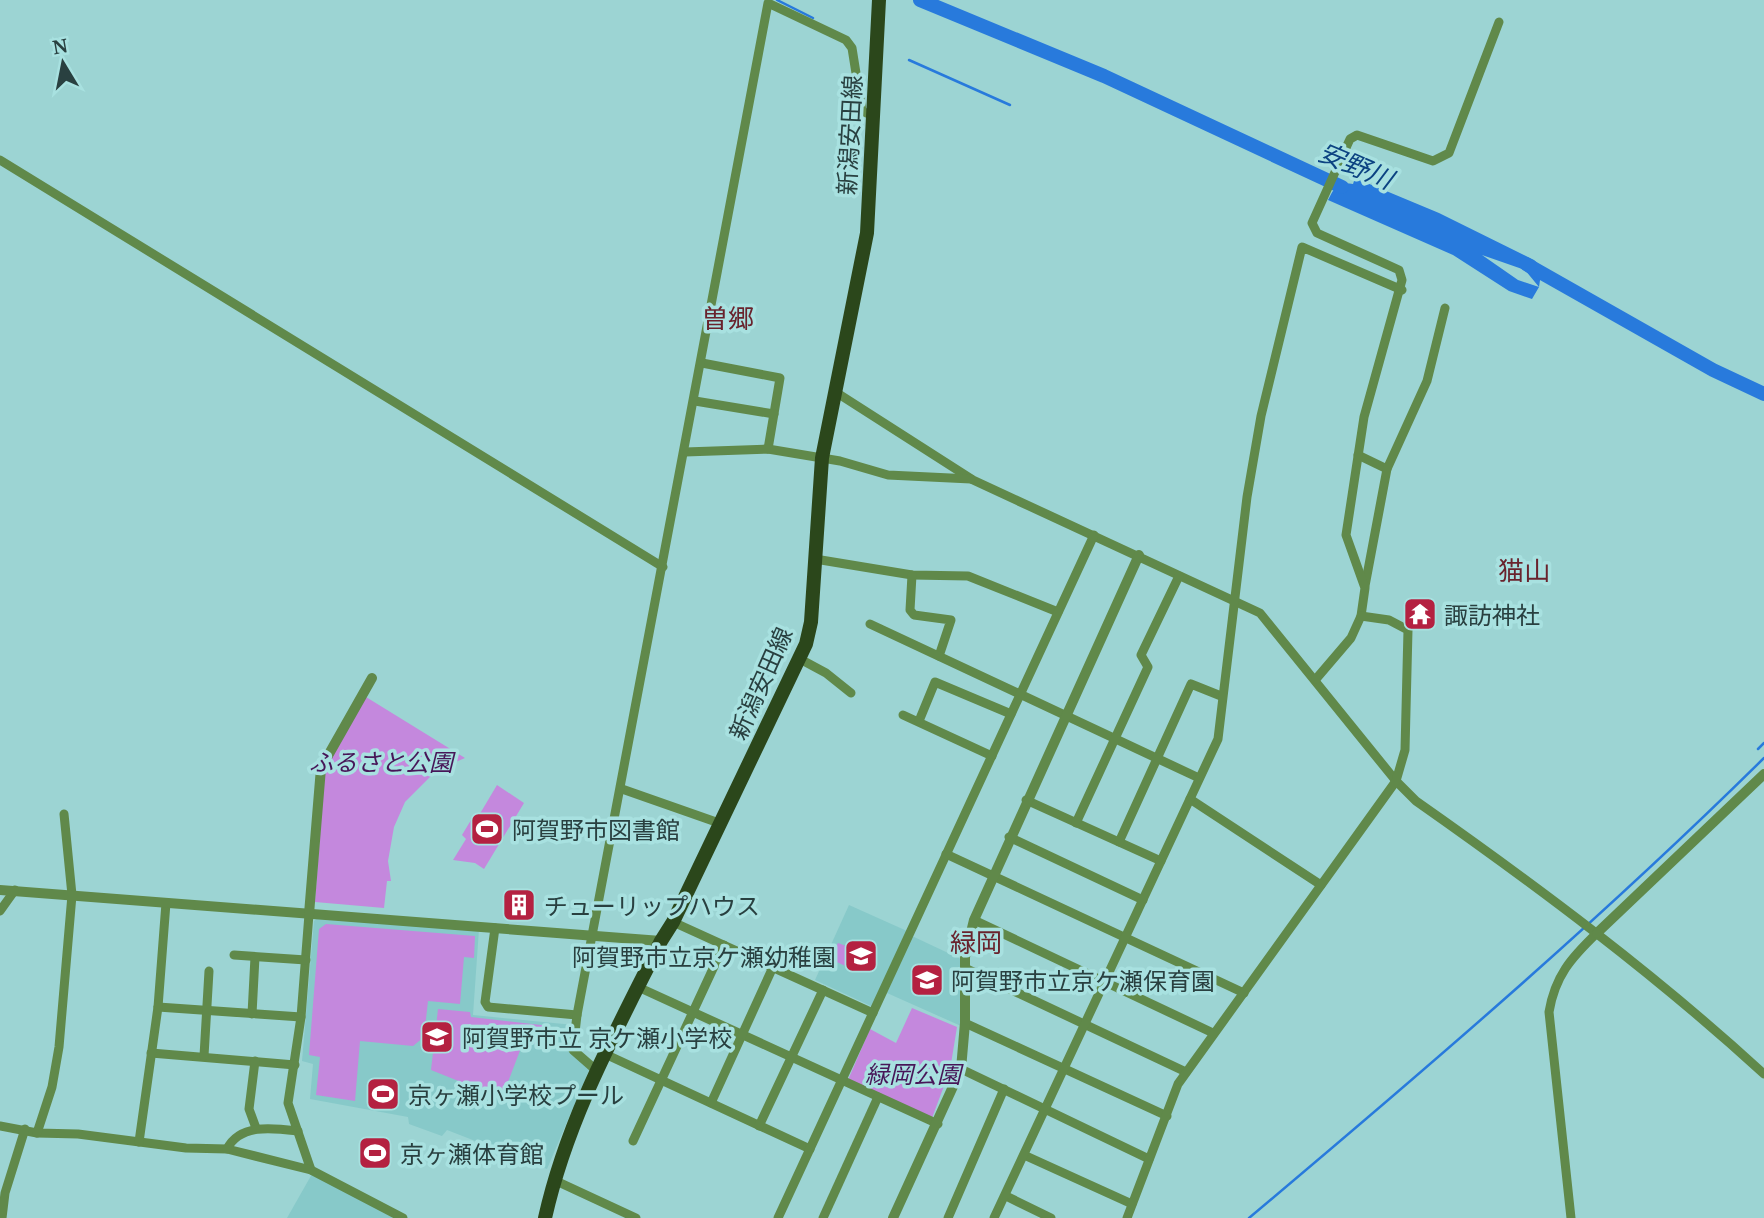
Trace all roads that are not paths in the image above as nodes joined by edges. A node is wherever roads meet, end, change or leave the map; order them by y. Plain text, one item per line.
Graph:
1 (879, 0) edge
2 (1499, 22) dead end
3 (873, 116) junction
4 (0, 160) edge
5 (1402, 290) junction
6 (1445, 308) dead end
7 (702, 363) junction
8 (834, 391) junction
9 (695, 401) junction
10 (774, 414) junction
11 (768, 449) junction
12 (685, 452) junction
13 (1358, 455) junction
14 (822, 458) junction
15 (1387, 470) junction
16 (973, 480) junction
17 (1094, 535) junction
18 (1139, 555) junction
19 (816, 559) junction
20 (663, 567) junction
21 (912, 575) junction
22 (1179, 576) junction
23 (1364, 588) junction
24 (1235, 600) junction
25 (1058, 612) junction
26 (1361, 616) junction
27 (870, 624) dead end
28 (939, 656) junction
29 (800, 659) junction
30 (372, 678) dead end
31 (1316, 680) junction
32 (852, 693) dead end
33 (1020, 694) junction
34 (1221, 696) junction
35 (1011, 714) junction
36 (903, 715) dead end
37 (1065, 715) junction
38 (919, 721) junction
39 (1115, 739) junction
40 (992, 756) junction
41 (1157, 758) junction
42 (1764, 774) edge
43 (1199, 778) junction
44 (1396, 781) junction
45 (621, 789) junction
46 (1190, 799) junction
47 (1026, 800) junction
48 (64, 814) dead end
49 (719, 823) junction
50 (1076, 823) junction
51 (1009, 837) junction
52 (1119, 842) junction
53 (946, 854) junction
54 (1161, 861) junction
55 (992, 876) junction
56 (1321, 885) junction
57 (0, 890) edge
58 (15, 890) junction
59 (72, 895) junction
60 (1143, 900) junction
61 (166, 903) junction
62 (0, 911) edge
63 (309, 914) junction
64 (974, 920) junction
65 (673, 922) junction
66 (495, 928) junction
67 (1597, 933) junction
68 (593, 935) junction
69 (1124, 939) junction
70 (661, 941) junction
71 (724, 945) junction
72 (234, 955) dead end
73 (255, 957) junction
74 (306, 960) junction
75 (773, 967) junction
76 (965, 968) junction
77 (209, 971) dead end
78 (1103, 982) junction
79 (638, 988) junction
80 (823, 990) junction
81 (1244, 993) junction
82 (158, 1007) junction
83 (207, 1010) junction
84 (692, 1012) junction
85 (873, 1013) junction
86 (252, 1014) junction
87 (577, 1015) junction
88 (301, 1017) junction
89 (965, 1023) junction
90 (1084, 1024) junction
91 (1213, 1033) junction
92 (742, 1035) junction
93 (151, 1053) junction
94 (604, 1054) junction
95 (204, 1056) junction
96 (792, 1058) junction
97 (255, 1061) junction
98 (295, 1065) junction
99 (1064, 1067) junction
100 (961, 1069) junction
101 (597, 1071) junction
102 (1186, 1072) junction
103 (1764, 1074) edge
104 (662, 1080) junction
105 (842, 1080) junction
106 (1004, 1089) junction
107 (878, 1097) junction
108 (711, 1104) junction
109 (1044, 1109) junction
110 (1167, 1116) junction
111 (938, 1124) junction
112 (0, 1126) edge
113 (759, 1126) junction
114 (256, 1128) junction
115 (24, 1129) junction
116 (298, 1131) junction
117 (37, 1133) junction
118 (634, 1141) dead end
119 (139, 1142) junction
120 (810, 1149) junction
121 (227, 1150) junction
122 (1024, 1155) junction
123 (1149, 1159) junction
124 (311, 1170) junction
125 (554, 1180) junction
126 (1006, 1196) junction
127 (1132, 1204) junction
128 (1048, 1217) edge
129 (2, 1218) edge
130 (403, 1218) edge
131 (545, 1218) edge
132 (636, 1218) edge
133 (778, 1218) edge
134 (823, 1218) edge
135 (893, 1218) edge
136 (948, 1218) edge
137 (994, 1218) edge
138 (1127, 1218) edge
139 (1571, 1218) edge

1 - 3 main road, 新潟安田線
2 - 5 street
3 - 7 street
3 - 8 main road, 新潟安田線
4 - 20 street
5 - 13 street
5 - 24 street
6 - 15 street
7 - 9 street
7 - 10 street
8 - 14 main road, 新潟安田線
8 - 16 street
9 - 10 street
9 - 12 street
10 - 11 street
11 - 12 street
11 - 14 street
12 - 20 street
13 - 15 street
13 - 23 street
14 - 16 street
14 - 19 main road, 新潟安田線
15 - 23 street
16 - 17 street
17 - 18 street
17 - 25 street
18 - 22 street
18 - 37 street
19 - 21 street
19 - 29 main road, 新潟安田線
20 - 45 street
21 - 25 street
21 - 28 street
22 - 24 street
22 - 39 street
23 - 26 street
24 - 31 street
24 - 34 street
25 - 33 street
26 - 31 street
26 - 44 street
27 - 28 street
28 - 33 street
29 - 32 street
29 - 49 main road, 新潟安田線
30 - 63 street
31 - 44 street
33 - 35 street
33 - 37 street
34 - 41 street
34 - 43 street
35 - 38 street
35 - 40 street
36 - 38 street
37 - 39 street
37 - 47 street
38 - 40 street
39 - 41 street
39 - 50 street
40 - 53 street
41 - 43 street
41 - 52 street
42 - 67 street
43 - 46 street
44 - 56 street
44 - 67 street
45 - 49 street
45 - 68 street
46 - 54 street
46 - 56 street
47 - 50 street
47 - 51 street
48 - 59 street
49 - 65 main road, 新潟安田線
50 - 52 street
51 - 55 street
51 - 60 street
52 - 54 street
53 - 55 street
53 - 85 street
54 - 60 street
55 - 64 street
55 - 69 street
56 - 81 street
57 - 58 street
58 - 59 street
58 - 62 street
59 - 61 street
59 - 117 street
60 - 69 street
61 - 63 street
61 - 82 street
63 - 66 street
63 - 74 street
64 - 76 street
64 - 78 street
65 - 70 main road, 新潟安田線
65 - 71 street
66 - 68 street
66 - 87 street
67 - 103 street
67 - 139 street
68 - 70 street
68 - 87 street
69 - 78 street
69 - 81 street
70 - 79 main road, 新潟安田線
71 - 75 street
71 - 84 street
72 - 73 street
73 - 74 street
73 - 86 street
74 - 88 street
75 - 80 street
75 - 92 street
76 - 89 street
76 - 90 street
77 - 83 street
78 - 90 street
78 - 91 street
79 - 84 street
79 - 94 main road, 新潟安田線
80 - 85 street
80 - 96 street
81 - 91 street
82 - 83 street
82 - 93 street
83 - 86 street
83 - 95 street
84 - 92 street
84 - 104 street
85 - 105 street
86 - 88 street
87 - 101 street
88 - 98 street
89 - 99 street
89 - 100 street
90 - 99 street
90 - 102 street
91 - 102 street
92 - 96 street
92 - 108 street
93 - 95 street
93 - 119 street
94 - 101 main road, 新潟安田線
94 - 104 street
95 - 97 street
96 - 105 street
96 - 113 street
97 - 98 street
97 - 114 street
98 - 116 street
99 - 109 street
99 - 110 street
100 - 106 street
100 - 111 street
101 - 125 main road, 新潟安田線
102 - 110 street
104 - 108 street
104 - 118 street
105 - 107 street
105 - 120 street
106 - 109 street
106 - 136 street
107 - 111 street
107 - 134 street
108 - 113 street
109 - 122 street
109 - 123 street
110 - 123 street
111 - 135 street
112 - 115 street
113 - 120 street
114 - 116 street
114 - 121 street
115 - 117 street
115 - 129 street
116 - 124 street
117 - 119 street
119 - 121 street
120 - 133 street
121 - 124 street
122 - 126 street
122 - 127 street
123 - 127 street
124 - 130 street
125 - 131 main road, 新潟安田線
125 - 132 street
126 - 128 street
126 - 137 street
127 - 138 street

